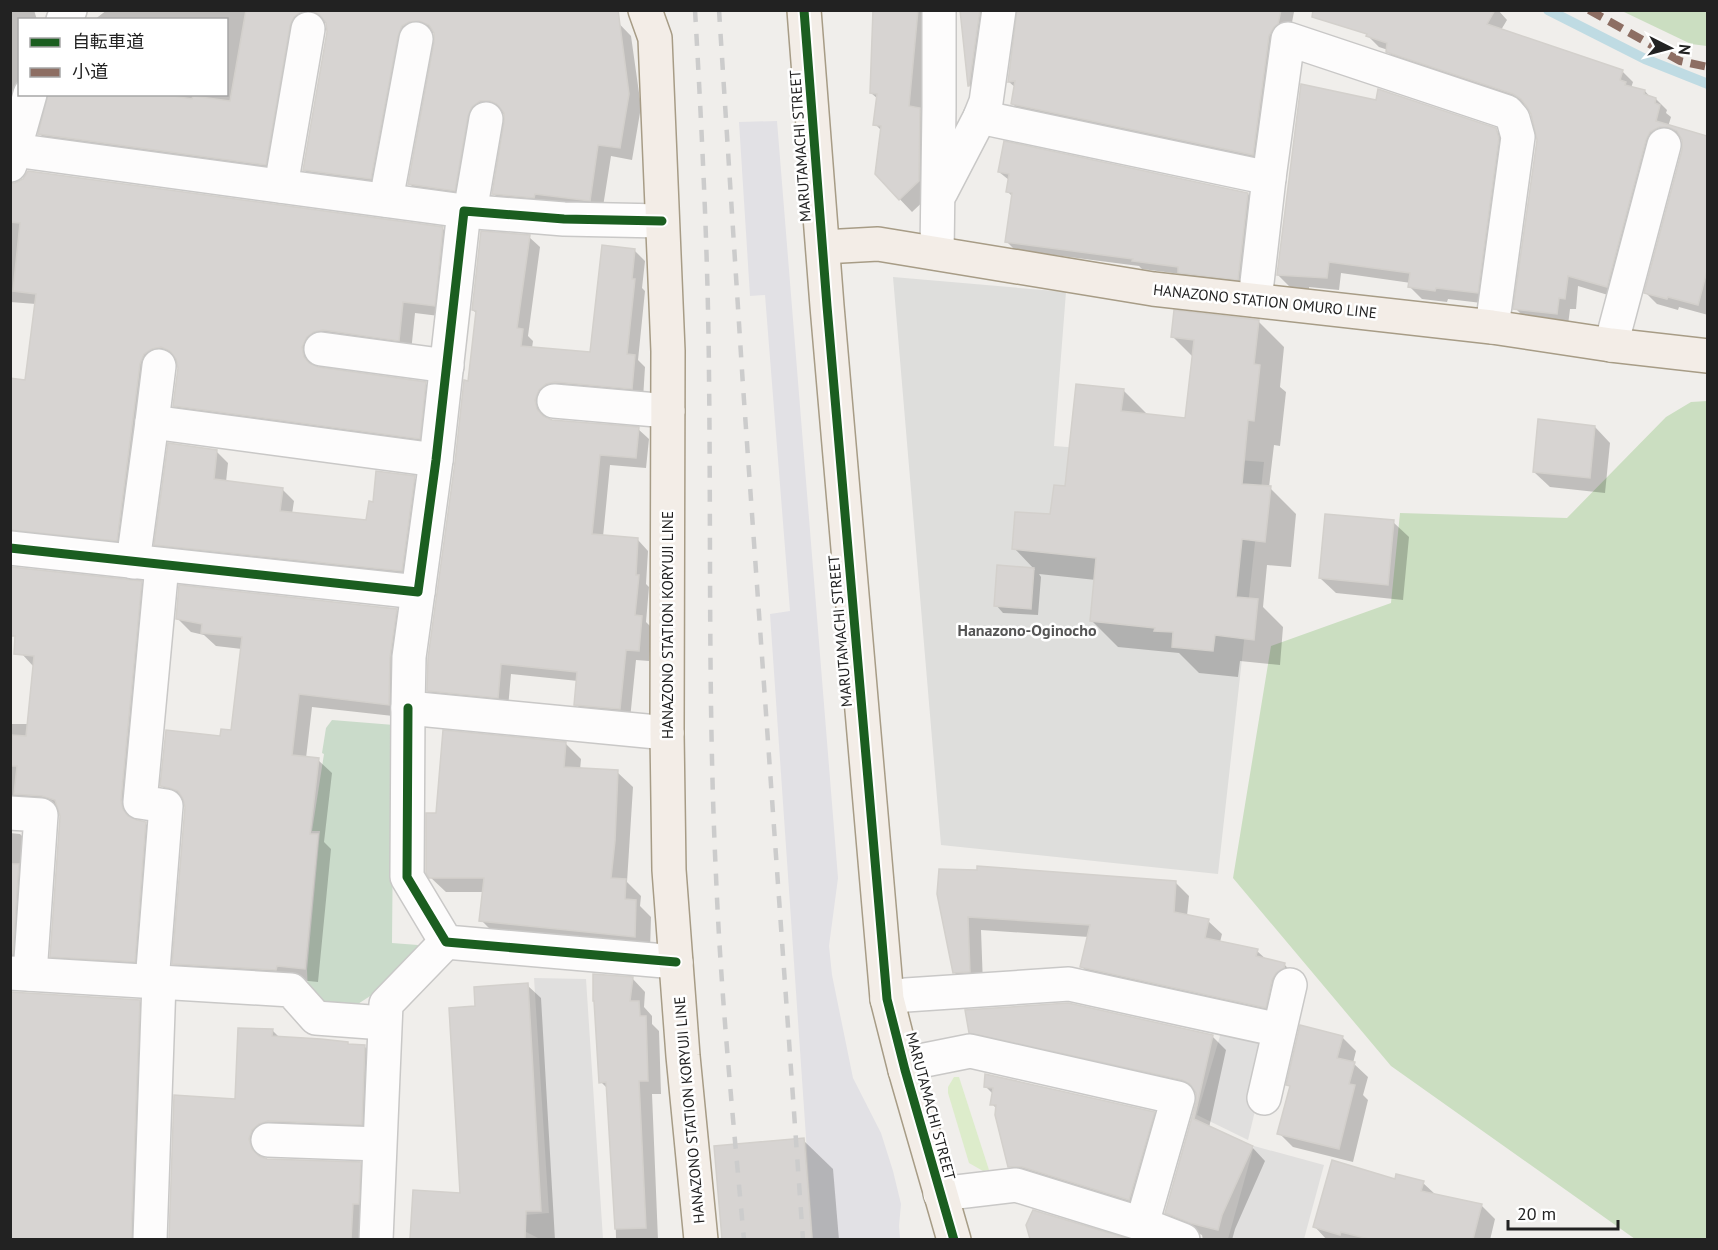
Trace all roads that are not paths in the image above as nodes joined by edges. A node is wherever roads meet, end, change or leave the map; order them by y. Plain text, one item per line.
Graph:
1 (645, 10) edge
2 (804, 10) edge
3 (939, 10) edge
4 (999, 10) edge
5 (1289, 25) edge
6 (308, 29) dead end
7 (416, 39) dead end
8 (29, 96) edge
9 (980, 117) junction
10 (486, 119) dead end
11 (1664, 146) dead end
12 (12, 158) edge
13 (1269, 178) junction
14 (281, 186) junction
15 (938, 198) junction
16 (386, 200) junction
17 (467, 211) junction
18 (662, 221) junction
19 (823, 247) junction
20 (937, 253) junction
21 (1256, 300) junction
22 (1492, 327) junction
23 (1611, 345) junction
24 (321, 349) dead end
25 (1707, 356) edge
26 (159, 366) dead end
27 (447, 366) junction
28 (554, 401) dead end
29 (668, 411) junction
30 (152, 422) junction
31 (436, 460) junction
32 (10, 548) edge
33 (147, 563) junction
34 (418, 592) junction
35 (408, 708) junction
36 (667, 733) junction
37 (10, 813) edge
38 (446, 942) junction
39 (676, 962) junction
40 (20, 974) edge
41 (155, 982) junction
42 (1290, 985) dead end
43 (887, 999) junction
44 (384, 1023) junction
45 (1280, 1030) junction
46 (905, 1070) junction
47 (1264, 1098) dead end
48 (268, 1140) dead end
49 (379, 1144) junction
50 (940, 1194) junction
51 (1142, 1224) junction
52 (150, 1239) edge
53 (376, 1239) edge
54 (701, 1239) edge
55 (954, 1239) edge
56 (1183, 1239) edge

1 - 18 main road, HANAZONO STATION KORYUJI LINE
2 - 19 main road, MARUTAMACHI STREET
3 - 15 street
4 - 9 street
5 - 13 street
5 - 22 street
6 - 14 street
7 - 16 street
8 - 12 street
9 - 13 street
9 - 15 street
10 - 17 street
11 - 23 street
12 - 14 street
13 - 21 street
14 - 16 street
15 - 20 street
16 - 17 street
17 - 18 street
17 - 27 street
18 - 29 main road, HANAZONO STATION KORYUJI LINE
19 - 20 main road, HANAZONO STATION OMURO LINE
19 - 43 main road, MARUTAMACHI STREET
20 - 21 main road, HANAZONO STATION OMURO LINE
21 - 22 main road, HANAZONO STATION OMURO LINE
22 - 23 main road, HANAZONO STATION OMURO LINE
23 - 25 main road, HANAZONO STATION OMURO LINE
24 - 27 street
26 - 30 street
27 - 31 street
28 - 29 street
29 - 36 main road, HANAZONO STATION KORYUJI LINE
30 - 31 street
30 - 33 street
31 - 34 street
32 - 33 street
33 - 34 street
33 - 41 street
34 - 35 street
35 - 36 street
35 - 38 street
36 - 39 main road, HANAZONO STATION KORYUJI LINE
37 - 40 street
38 - 39 street
38 - 44 street
39 - 54 main road, HANAZONO STATION KORYUJI LINE
40 - 41 street
41 - 44 street
41 - 52 street
42 - 45 street
43 - 45 street
43 - 46 main road, MARUTAMACHI STREET
44 - 49 street
45 - 47 street
46 - 50 main road, MARUTAMACHI STREET
46 - 51 street
48 - 49 street
49 - 53 street
50 - 51 street
50 - 55 main road, MARUTAMACHI STREET
51 - 56 street

